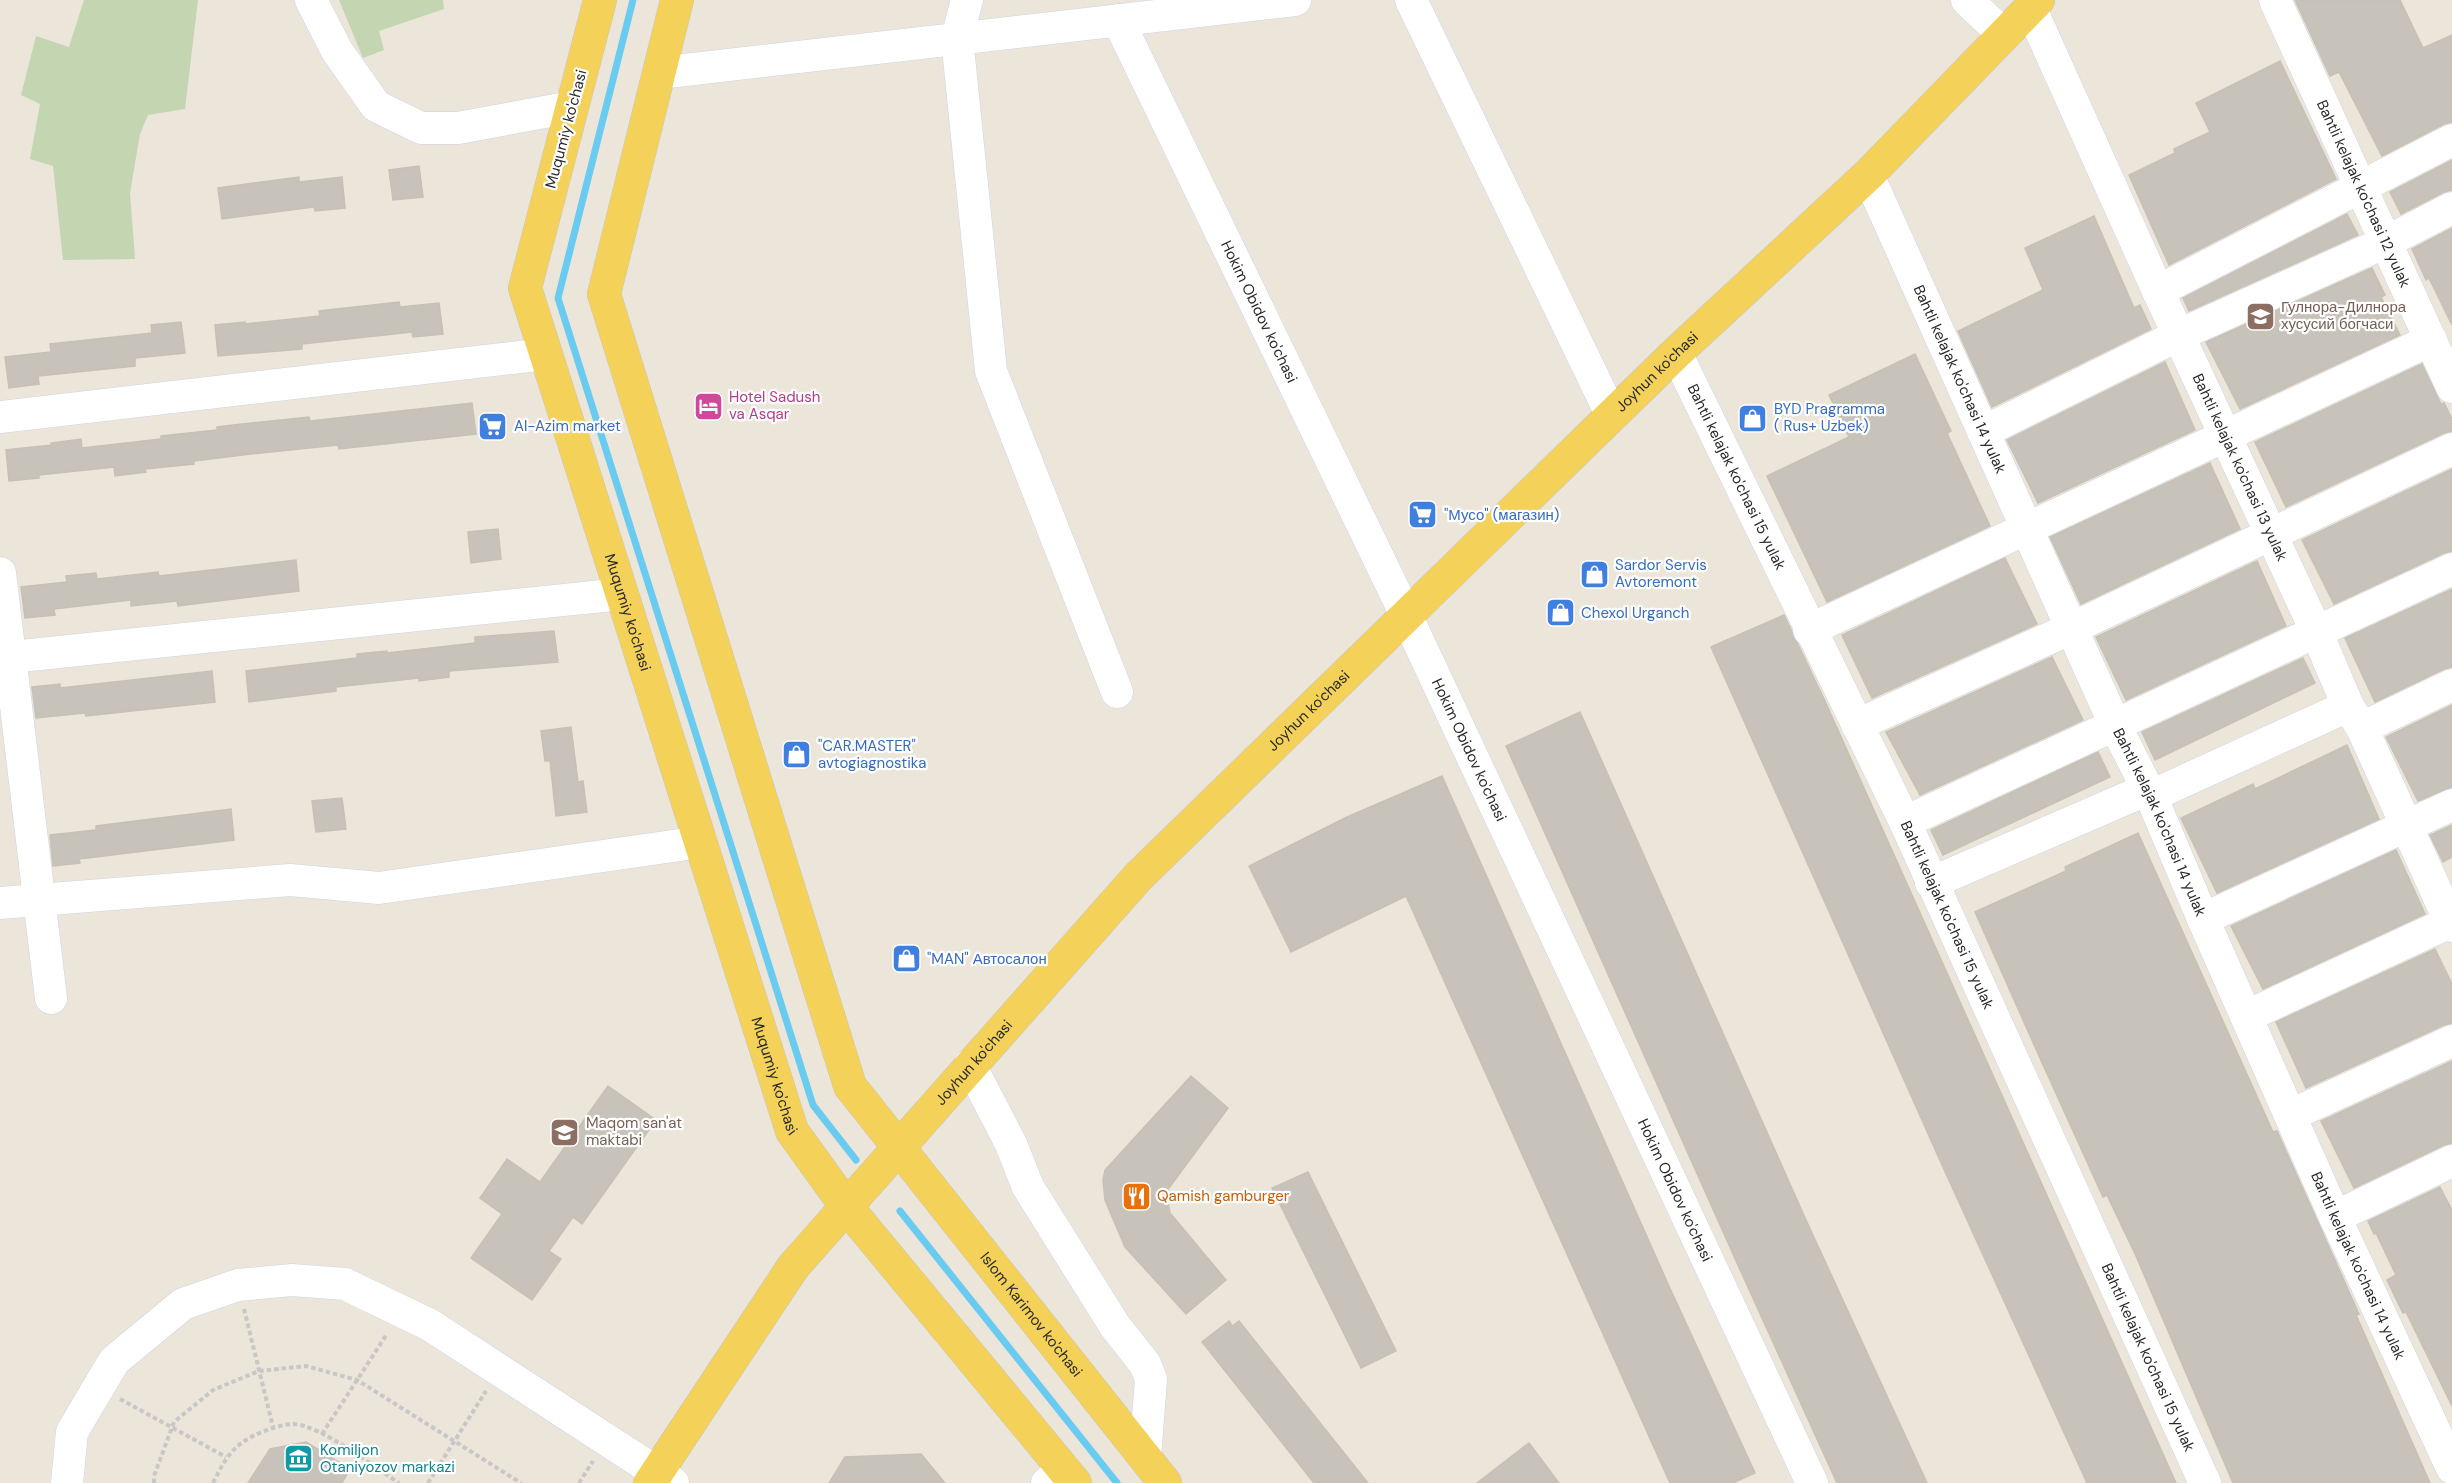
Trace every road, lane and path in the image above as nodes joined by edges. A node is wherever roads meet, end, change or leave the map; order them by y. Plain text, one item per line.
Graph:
1 (311, 0) edge
2 (600, 0) edge
3 (677, 0) edge
4 (967, 0) edge
5 (1291, 0) edge
6 (1411, 0) edge
7 (1967, 0) edge
8 (2274, 0) edge
9 (2034, 3) edge
10 (1118, 20) junction
11 (2003, 34) junction
12 (957, 38) junction
13 (659, 72) junction
14 (572, 107) junction
15 (2452, 140) edge
16 (1868, 175) junction
17 (2359, 186) junction
18 (2452, 208) edge
19 (2386, 242) junction
20 (2158, 291) junction
21 (2179, 335) junction
22 (2431, 340) junction
23 (1676, 353) junction
24 (546, 354) junction
25 (2452, 387) edge
26 (1611, 416) junction
27 (0, 417) edge
28 (1983, 432) junction
29 (2227, 437) junction
30 (2452, 449) edge
31 (2027, 528) junction
32 (2271, 534) junction
33 (2452, 569) edge
34 (0, 573) edge
35 (622, 594) junction
36 (1406, 615) junction
37 (2072, 628) junction
38 (1809, 630) junction
39 (2318, 633) junction
40 (5, 657) edge
41 (2452, 685) edge
42 (1117, 692) dead end
43 (2355, 717) junction
44 (1857, 725) junction
45 (2115, 725) junction
46 (2150, 792) junction
47 (2452, 805) edge
48 (1905, 822) junction
49 (2406, 826) junction
50 (701, 842) junction
51 (1931, 883) junction
52 (39, 899) junction
53 (0, 903) edge
54 (2203, 919) junction
55 (2451, 923) edge
56 (51, 998) dead end
57 (2247, 1016) junction
58 (2452, 1041) edge
59 (970, 1065) junction
60 (2291, 1115) junction
61 (897, 1147) junction
62 (2452, 1161) edge
63 (846, 1206) junction
64 (2335, 1217) junction
65 (238, 1285) junction
66 (402, 1312) junction
67 (499, 1370) junction
68 (259, 1371) junction
69 (357, 1380) junction
70 (99, 1387) junction
71 (273, 1427) junction
72 (173, 1428) junction
73 (322, 1434) junction
74 (454, 1441) junction
75 (226, 1457) junction
76 (1145, 1458) junction
77 (2452, 1468) edge
78 (1062, 1478) edge
79 (660, 1479) edge
80 (67, 1483) edge
81 (154, 1483) edge
82 (213, 1483) edge
83 (399, 1483) edge
84 (428, 1483) edge
85 (520, 1483) edge
86 (1165, 1483) edge
87 (1812, 1483) edge
88 (2205, 1483) edge

1 - 14 street
2 - 14 main road, Muqumiy ko'chasi
3 - 13 main road
4 - 12 street
5 - 10 street
6 - 26 street
7 - 11 street
8 - 17 street, Bahtli kelajak ko'chasi 12 yulak
9 - 11 main road, Joyhun ko'chasi
9 - 20 street, Bahtli kelajak ko'chasi 13 yulak
10 - 12 street
10 - 36 street, Hokim Obidov ko'chasi
11 - 16 main road, Joyhun ko'chasi
12 - 13 street
12 - 42 street
13 - 61 main road
14 - 24 main road, Muqumiy ko'chasi
15 - 17 street
16 - 23 main road, Joyhun ko'chasi
16 - 28 street, Bahtli kelajak ko'chasi 14 yulak
17 - 19 street, Bahtli kelajak ko'chasi 12 yulak
17 - 20 street
18 - 19 street
19 - 21 street
19 - 22 street, Bahtli kelajak ko'chasi 12 yulak
20 - 21 street, Bahtli kelajak ko'chasi 13 yulak
21 - 28 street
21 - 29 street, Bahtli kelajak ko'chasi 13 yulak
22 - 25 street, Bahtli kelajak ko'chasi 12 yulak
22 - 29 street
23 - 26 main road, Joyhun ko'chasi
23 - 38 street, Bahtli kelajak ko'chasi 15 yulak
24 - 27 street
24 - 35 main road, Muqumiy ko'chasi
26 - 36 main road, Joyhun ko'chasi
28 - 31 street, Bahtli kelajak ko'chasi 14 yulak
29 - 31 street
29 - 32 street, Bahtli kelajak ko'chasi 13 yulak
30 - 32 street
31 - 37 street, Bahtli kelajak ko'chasi 14 yulak
31 - 38 street
32 - 37 street
32 - 39 street, Bahtli kelajak ko'chasi 13 yulak
33 - 39 street
34 - 40 street
35 - 40 street
35 - 50 main road, Muqumiy ko'chasi
36 - 59 main road, Joyhun ko'chasi
36 - 87 street, Hokim Obidov ko'chasi
37 - 44 street
37 - 45 street, Bahtli kelajak ko'chasi 14 yulak
38 - 44 street, Bahtli kelajak ko'chasi 15 yulak
39 - 43 street, Bahtli kelajak ko'chasi 13 yulak
39 - 45 street
40 - 52 street
41 - 43 street
43 - 46 street
43 - 49 street, Bahtli kelajak ko'chasi 13 yulak
44 - 48 street, Bahtli kelajak ko'chasi 15 yulak
45 - 46 street, Bahtli kelajak ko'chasi 14 yulak
45 - 48 street
46 - 51 street
46 - 54 street, Bahtli kelajak ko'chasi 14 yulak
47 - 49 street
48 - 51 street, Bahtli kelajak ko'chasi 15 yulak
49 - 54 street
49 - 55 street, Bahtli kelajak ko'chasi 13 yulak
50 - 52 street
50 - 63 main road, Muqumiy ko'chasi
51 - 88 street, Bahtli kelajak ko'chasi 15 yulak
52 - 53 street
52 - 56 street
54 - 57 street, Bahtli kelajak ko'chasi 14 yulak
55 - 57 street
57 - 60 street, Bahtli kelajak ko'chasi 14 yulak
58 - 60 street
59 - 61 main road, Joyhun ko'chasi
59 - 76 street
60 - 64 street, Bahtli kelajak ko'chasi 14 yulak
61 - 63 main road, Joyhun ko'chasi
61 - 76 main road, Islom Karimov ko'chasi
62 - 64 street
63 - 78 main road
63 - 79 main road, Joyhun ko'chasi
64 - 77 street, Bahtli kelajak ko'chasi 14 yulak
65 - 66 street
65 - 68 path
65 - 70 street
66 - 67 street
66 - 69 path
67 - 74 path
67 - 79 street
68 - 69 path
68 - 71 path
68 - 72 path
69 - 73 path
69 - 74 path
70 - 72 path
70 - 80 street
71 - 73 path
71 - 75 path
72 - 75 path
72 - 81 path
73 - 83 path
74 - 84 path
74 - 85 path
75 - 82 path
76 - 86 main road, Islom Karimov ko'chasi

